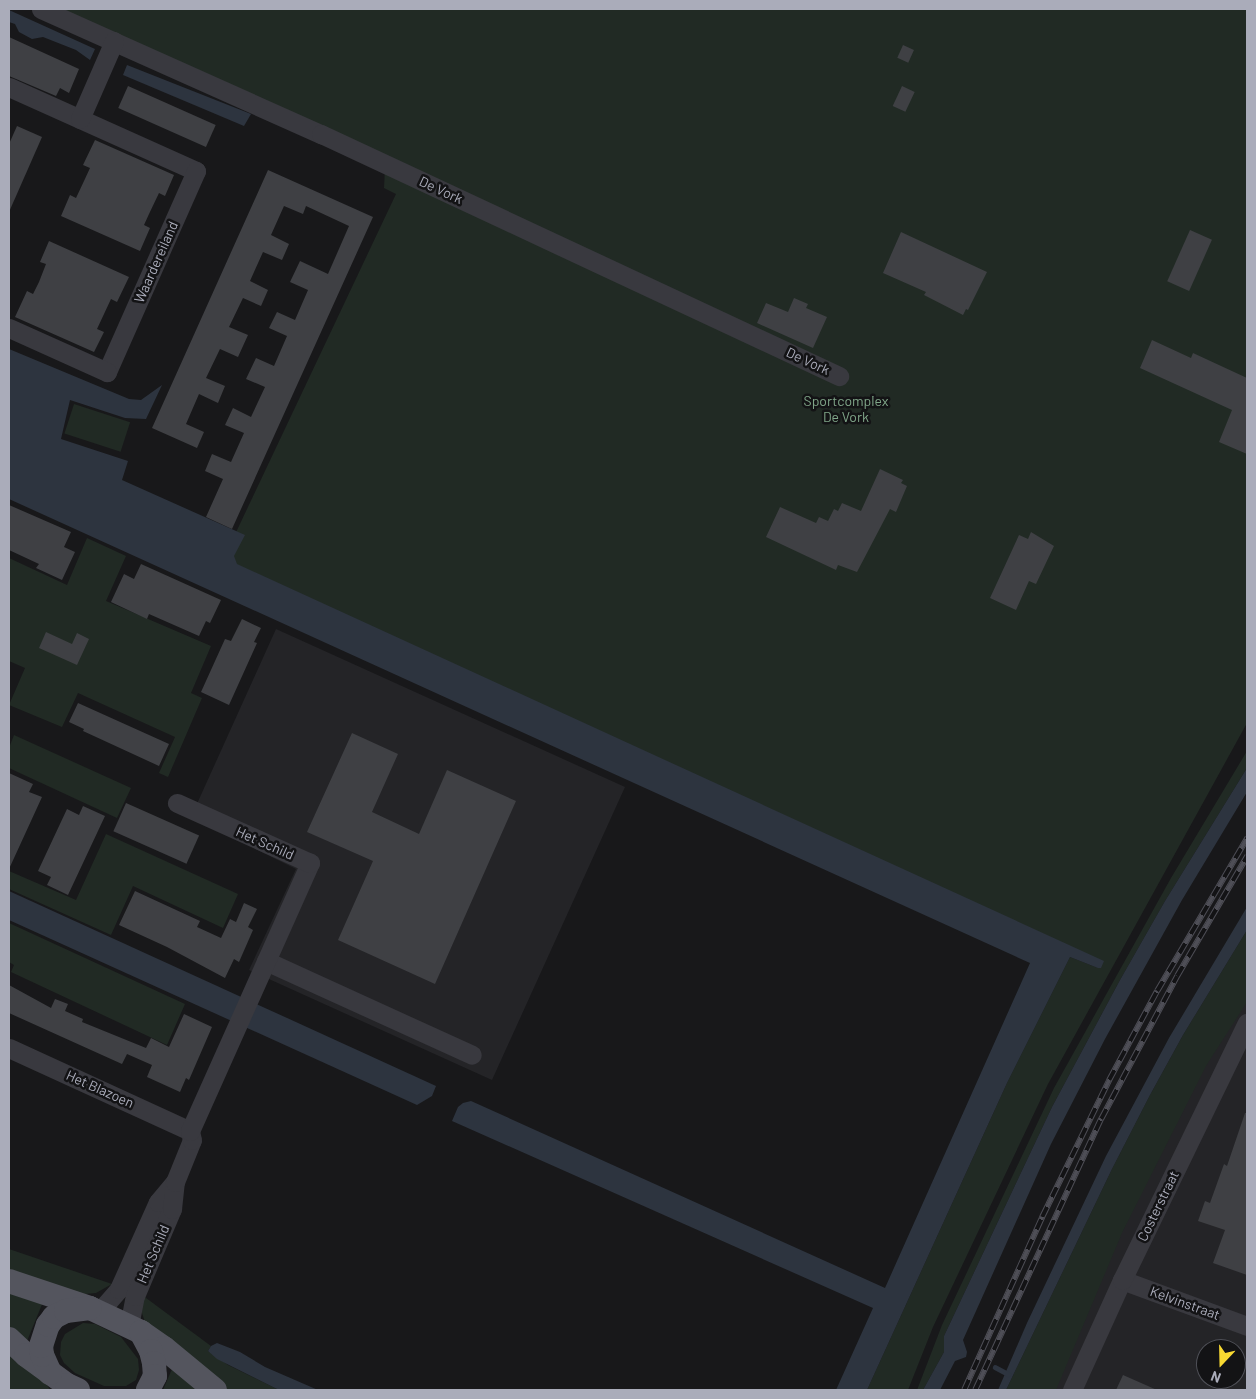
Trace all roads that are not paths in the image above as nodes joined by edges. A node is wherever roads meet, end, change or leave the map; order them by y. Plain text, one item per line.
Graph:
1 (41, 9) edge
2 (114, 42) junction
3 (9, 87) edge
4 (80, 119) junction
5 (9, 328) edge
6 (839, 376) dead end
7 (177, 803) dead end
8 (266, 961) junction
9 (1244, 1034) edge
10 (9, 1048) edge
11 (472, 1055) dead end
12 (190, 1131) junction
13 (174, 1182) junction
14 (1122, 1280) junction
15 (9, 1281) edge
16 (95, 1310) junction
17 (1247, 1326) edge
18 (135, 1329) junction
19 (9, 1339) edge
20 (65, 1385) edge
21 (148, 1390) edge
22 (215, 1390) edge
23 (1072, 1390) edge

1 - 2 street, De Vork
2 - 4 street
2 - 6 street, De Vork
3 - 4 street, Waardereiland
4 - 5 street, Waardereiland
7 - 8 street, Het Schild
8 - 11 street
8 - 12 street, Het Schild
9 - 14 street, Costerstraat
10 - 12 street, Het Blazoen
12 - 13 street, Het Schild
13 - 16 street, Het Schild
13 - 18 street, Het Schild
14 - 17 street, Kelvinstraat
14 - 23 street, Costerstraat
15 - 16 main road
16 - 18 main road
16 - 20 main road
18 - 21 main road
18 - 22 main road
19 - 20 main road

